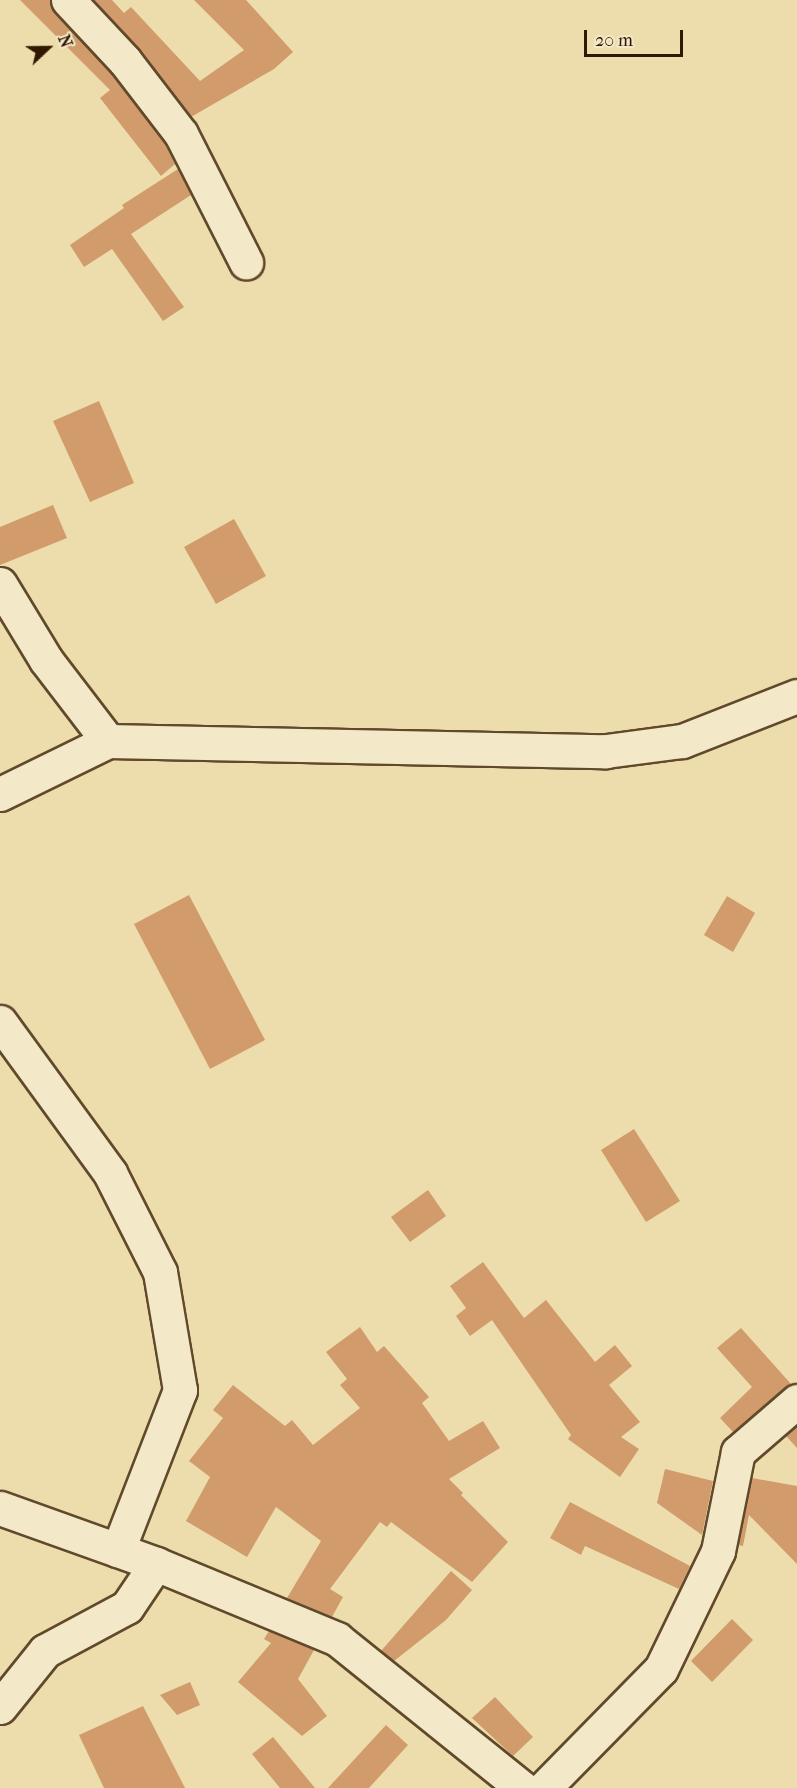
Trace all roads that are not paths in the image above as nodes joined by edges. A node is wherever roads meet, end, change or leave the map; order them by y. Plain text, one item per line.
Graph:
1 (68, 0) edge
2 (246, 262) dead end
3 (0, 584) edge
4 (797, 696) edge
5 (108, 741) junction
6 (0, 794) edge
7 (0, 1022) edge
8 (797, 1401) edge
9 (0, 1508) edge
10 (118, 1550) junction
11 (156, 1564) junction
12 (0, 1707) edge
13 (522, 1788) edge
14 (544, 1788) edge

1 - 2 street
3 - 5 street
4 - 5 street
5 - 6 street
7 - 10 street
8 - 14 street
9 - 10 street
10 - 11 street
11 - 12 street
11 - 13 street

